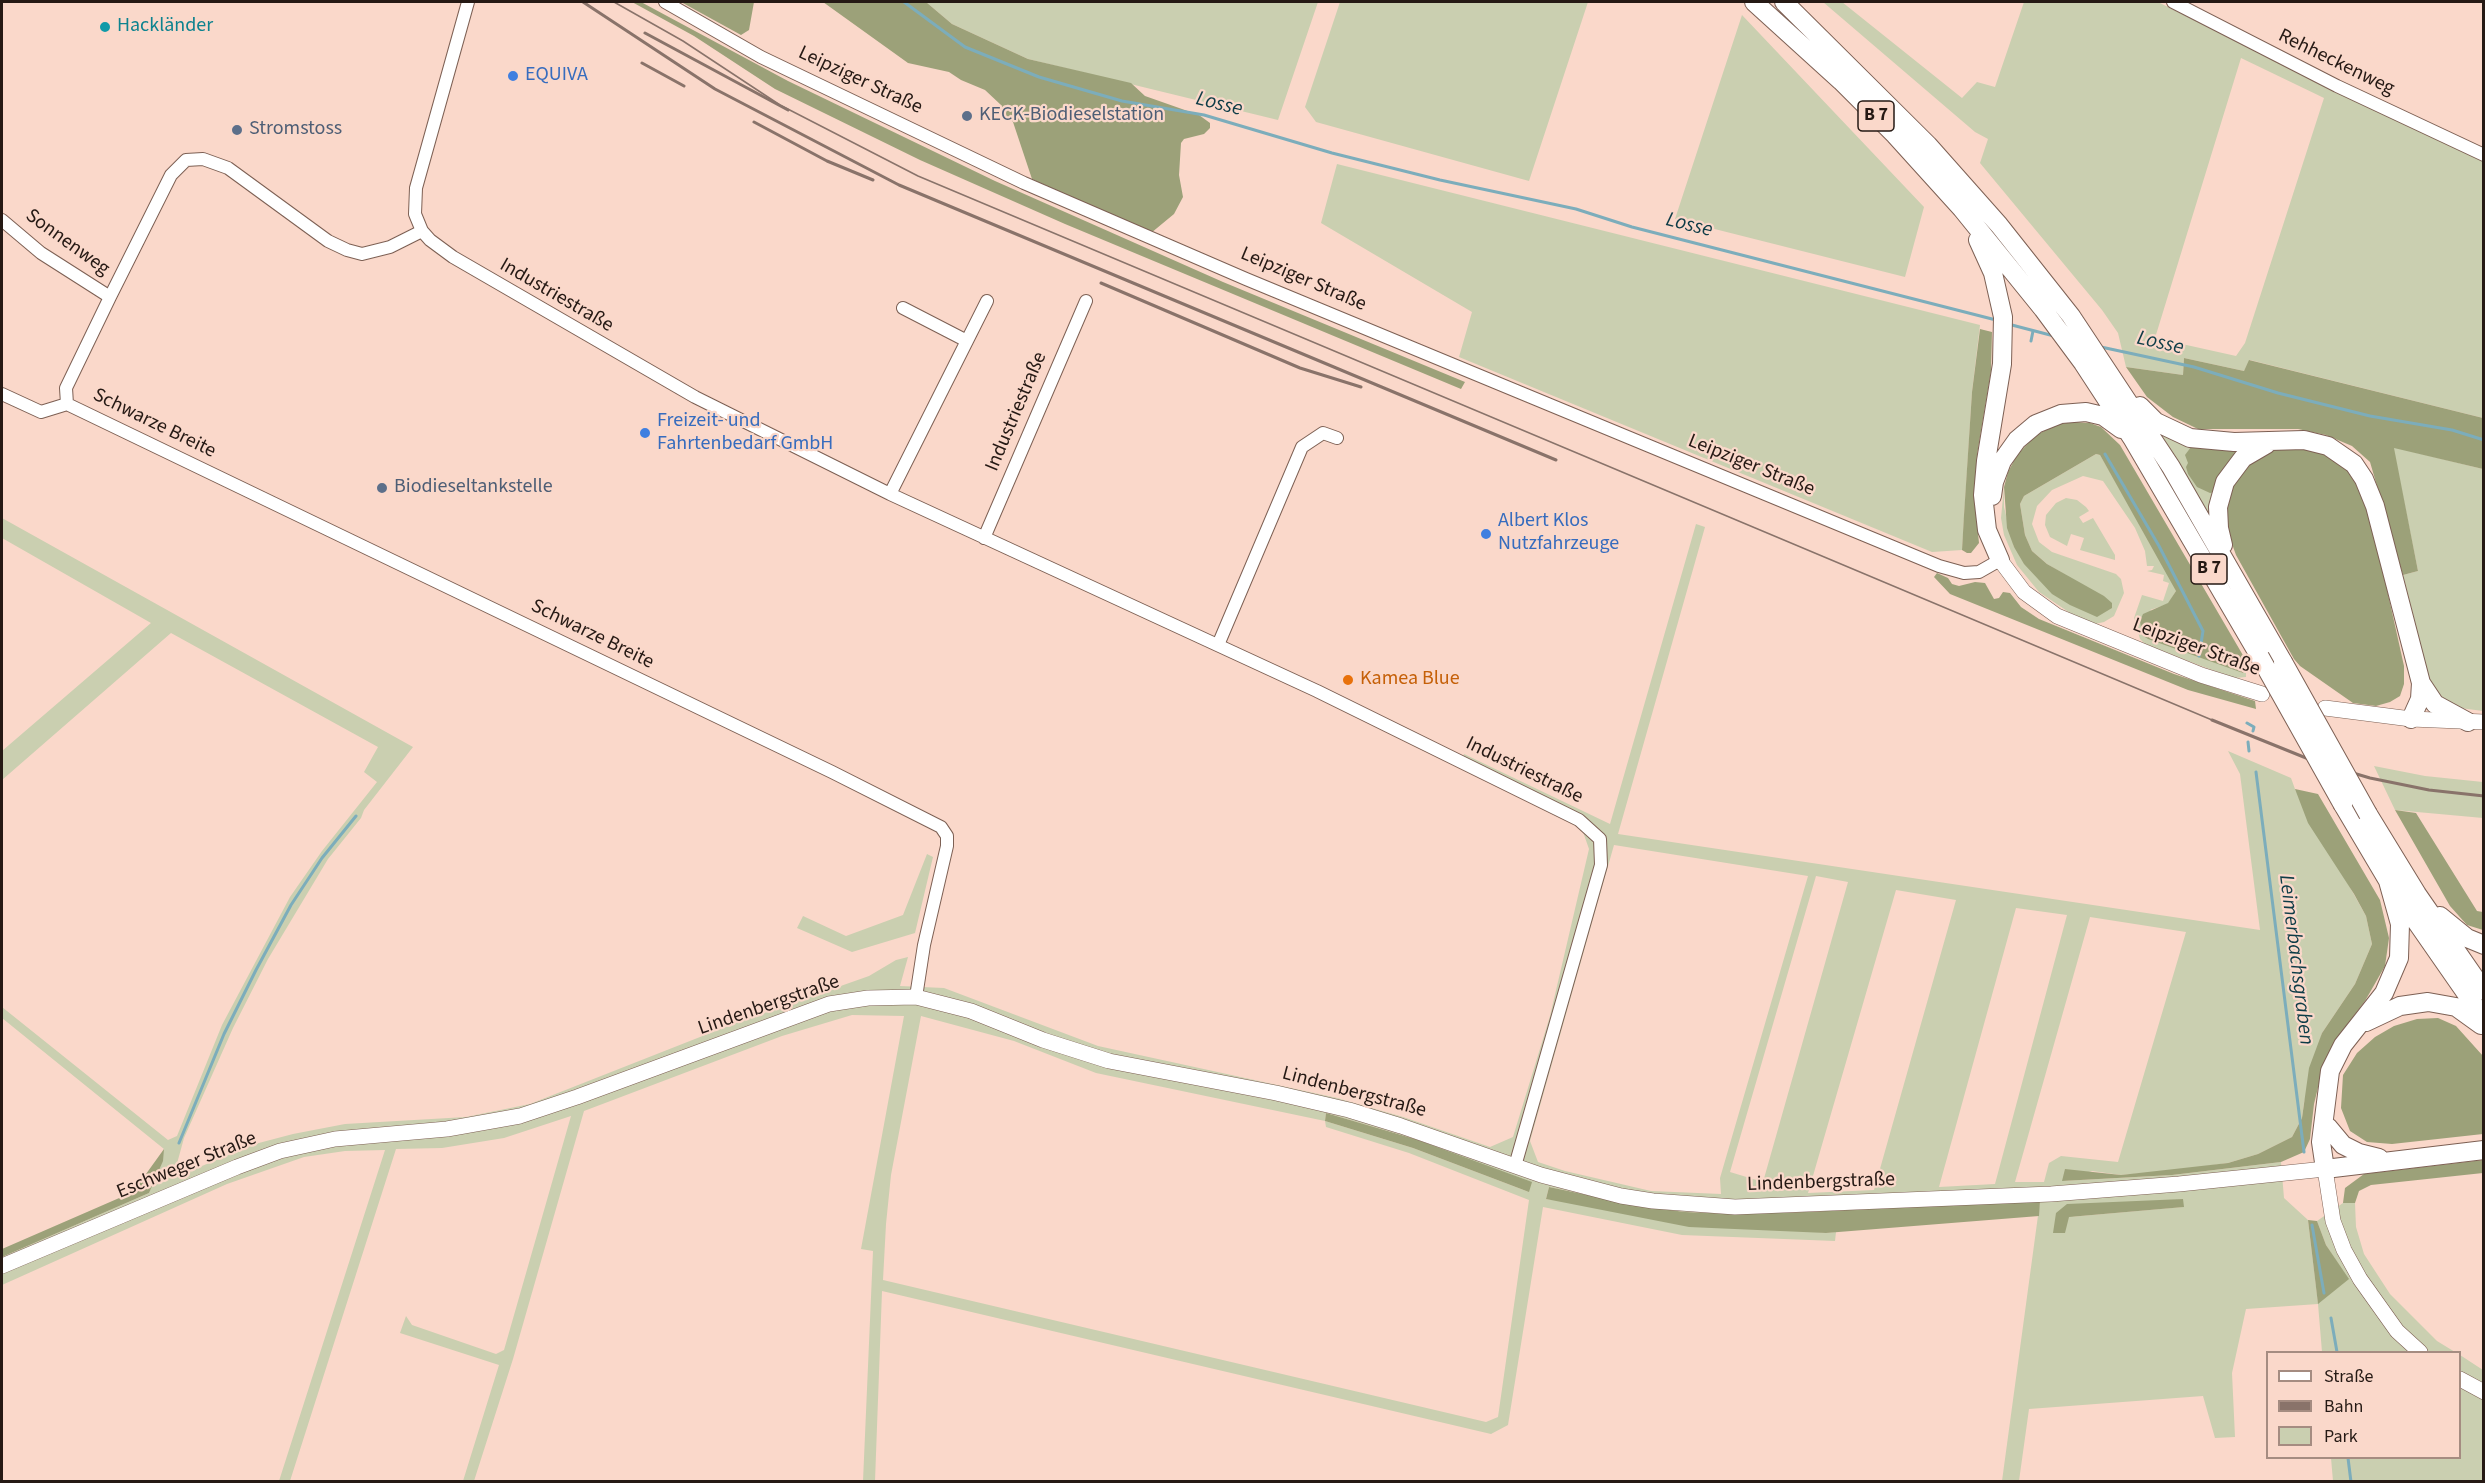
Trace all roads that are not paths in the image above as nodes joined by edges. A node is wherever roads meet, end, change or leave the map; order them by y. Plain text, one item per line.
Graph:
1 (468, 2) edge
2 (665, 2) edge
3 (1754, 2) edge
4 (1784, 2) edge
5 (2174, 2) edge
6 (2484, 155) edge
7 (1962, 209) junction
8 (2, 220) edge
9 (422, 231) junction
10 (110, 297) junction
11 (987, 301) dead end
12 (1086, 301) dead end
13 (903, 308) dead end
14 (967, 341) junction
15 (2110, 371) junction
16 (2, 394) edge
17 (67, 404) junction
18 (1337, 438) dead end
19 (2132, 438) junction
20 (2283, 440) junction
21 (890, 494) junction
22 (984, 538) junction
23 (2000, 560) junction
24 (2233, 572) junction
25 (1218, 645) junction
26 (2412, 653) junction
27 (2421, 683) junction
28 (2262, 694) dead end
29 (2325, 708) dead end
30 (2411, 719) junction
31 (2476, 722) edge
32 (2388, 881) junction
33 (2417, 894) junction
34 (2484, 945) edge
35 (2484, 991) edge
36 (916, 997) junction
37 (2484, 1019) edge
38 (2359, 1026) junction
39 (2484, 1027) edge
40 (2325, 1098) junction
41 (2328, 1127) junction
42 (396, 1133) joint
43 (2484, 1150) edge
44 (2392, 1161) junction
45 (1515, 1166) junction
46 (2325, 1169) junction
47 (2, 1266) edge
48 (2418, 1351) edge
49 (2461, 1380) edge
50 (2484, 1392) edge

1 - 9 street
2 - 23 street, Leipziger Straße
3 - 7 highway, B 7
4 - 15 highway, B 7
5 - 6 street, Rehheckenweg
7 - 19 highway, B 7
7 - 23 highway
8 - 10 street, Sonnenweg
9 - 10 street, Schwarze Breite
9 - 21 street, Industriestraße
10 - 17 street, Schwarze Breite
11 - 14 street
12 - 22 street, Industriestraße
13 - 14 street
14 - 21 street
15 - 20 highway
15 - 24 highway, B 7
16 - 17 street, Schwarze Breite
17 - 36 street, Schwarze Breite
18 - 25 street
19 - 23 highway
19 - 32 highway, B 7, bridge
20 - 24 highway
20 - 26 highway
21 - 22 street, Industriestraße
22 - 25 street, Industriestraße
23 - 28 main road, Leipziger Straße
24 - 33 highway, B 7, bridge
25 - 45 street, Industriestraße
26 - 27 highway
26 - 30 highway
27 - 30 highway
27 - 31 highway
29 - 30 main road
30 - 31 main road
32 - 37 highway, B 7
32 - 38 highway
33 - 34 highway
33 - 35 highway, B 7
36 - 42 main road, Lindenbergstraße
36 - 45 main road, Lindenbergstraße
38 - 39 highway
38 - 40 highway
40 - 41 highway
40 - 46 highway
41 - 44 highway
41 - 46 highway
42 - 47 main road, Eschweger Straße
43 - 44 highway
44 - 46 highway
45 - 46 main road, Lindenbergstraße
46 - 48 main road
49 - 50 main road

